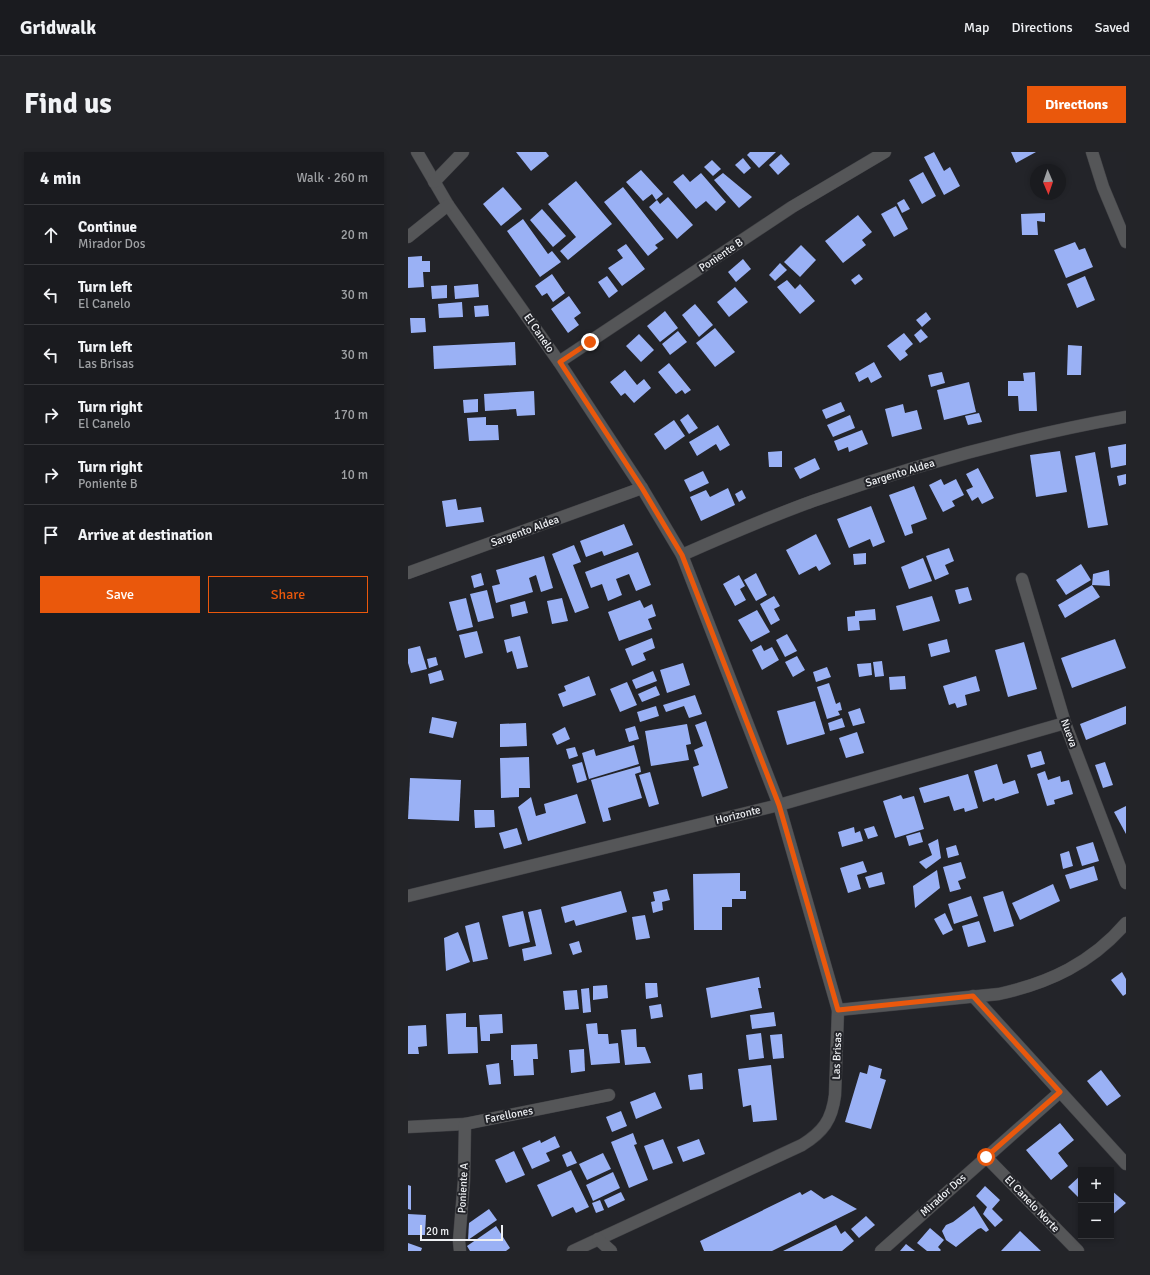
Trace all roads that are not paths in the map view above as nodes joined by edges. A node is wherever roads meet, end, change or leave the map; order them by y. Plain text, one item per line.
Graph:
1 (417, 152) edge
2 (463, 152) edge
3 (885, 152) edge
4 (1092, 152) edge
5 (434, 182) junction
6 (448, 205) junction
7 (408, 237) edge
8 (1126, 242) edge
9 (560, 362) junction
10 (1126, 417) edge
11 (642, 488) junction
12 (682, 555) junction
13 (408, 573) edge
14 (1022, 579) dead end
15 (1065, 723) junction
16 (779, 805) junction
17 (1126, 883) edge
18 (408, 896) edge
19 (1126, 923) edge
20 (973, 996) junction
21 (838, 1010) junction
22 (1060, 1092) junction
23 (609, 1095) dead end
24 (465, 1124) junction
25 (408, 1127) edge
26 (986, 1157) junction
27 (1126, 1164) edge
28 (598, 1240) junction
29 (460, 1251) edge
30 (573, 1251) edge
31 (611, 1251) edge
32 (881, 1251) edge
33 (1078, 1251) edge

1 - 5 street, El Canelo
2 - 5 street
3 - 9 street, Poniente B
4 - 8 street
5 - 6 street, El Canelo
6 - 7 street
6 - 9 street, El Canelo
9 - 11 street, El Canelo
10 - 12 street, Sargento Aldea
11 - 12 street, El Canelo
11 - 13 street, Sargento Aldea
12 - 16 street, El Canelo
14 - 15 street, Nueva
15 - 16 street, Horizonte
15 - 17 street, Nueva
16 - 18 street, Horizonte
16 - 21 street, El Canelo
19 - 20 street
20 - 21 street
20 - 22 street
21 - 28 street, Las Brisas
22 - 26 street, Mirador Dos
22 - 27 street
23 - 24 street, Farellones
24 - 25 street, Farellones
24 - 29 street, Poniente A
26 - 32 street, Mirador Dos
26 - 33 street, El Canelo Norte
28 - 30 street, Las Brisas
28 - 31 street

